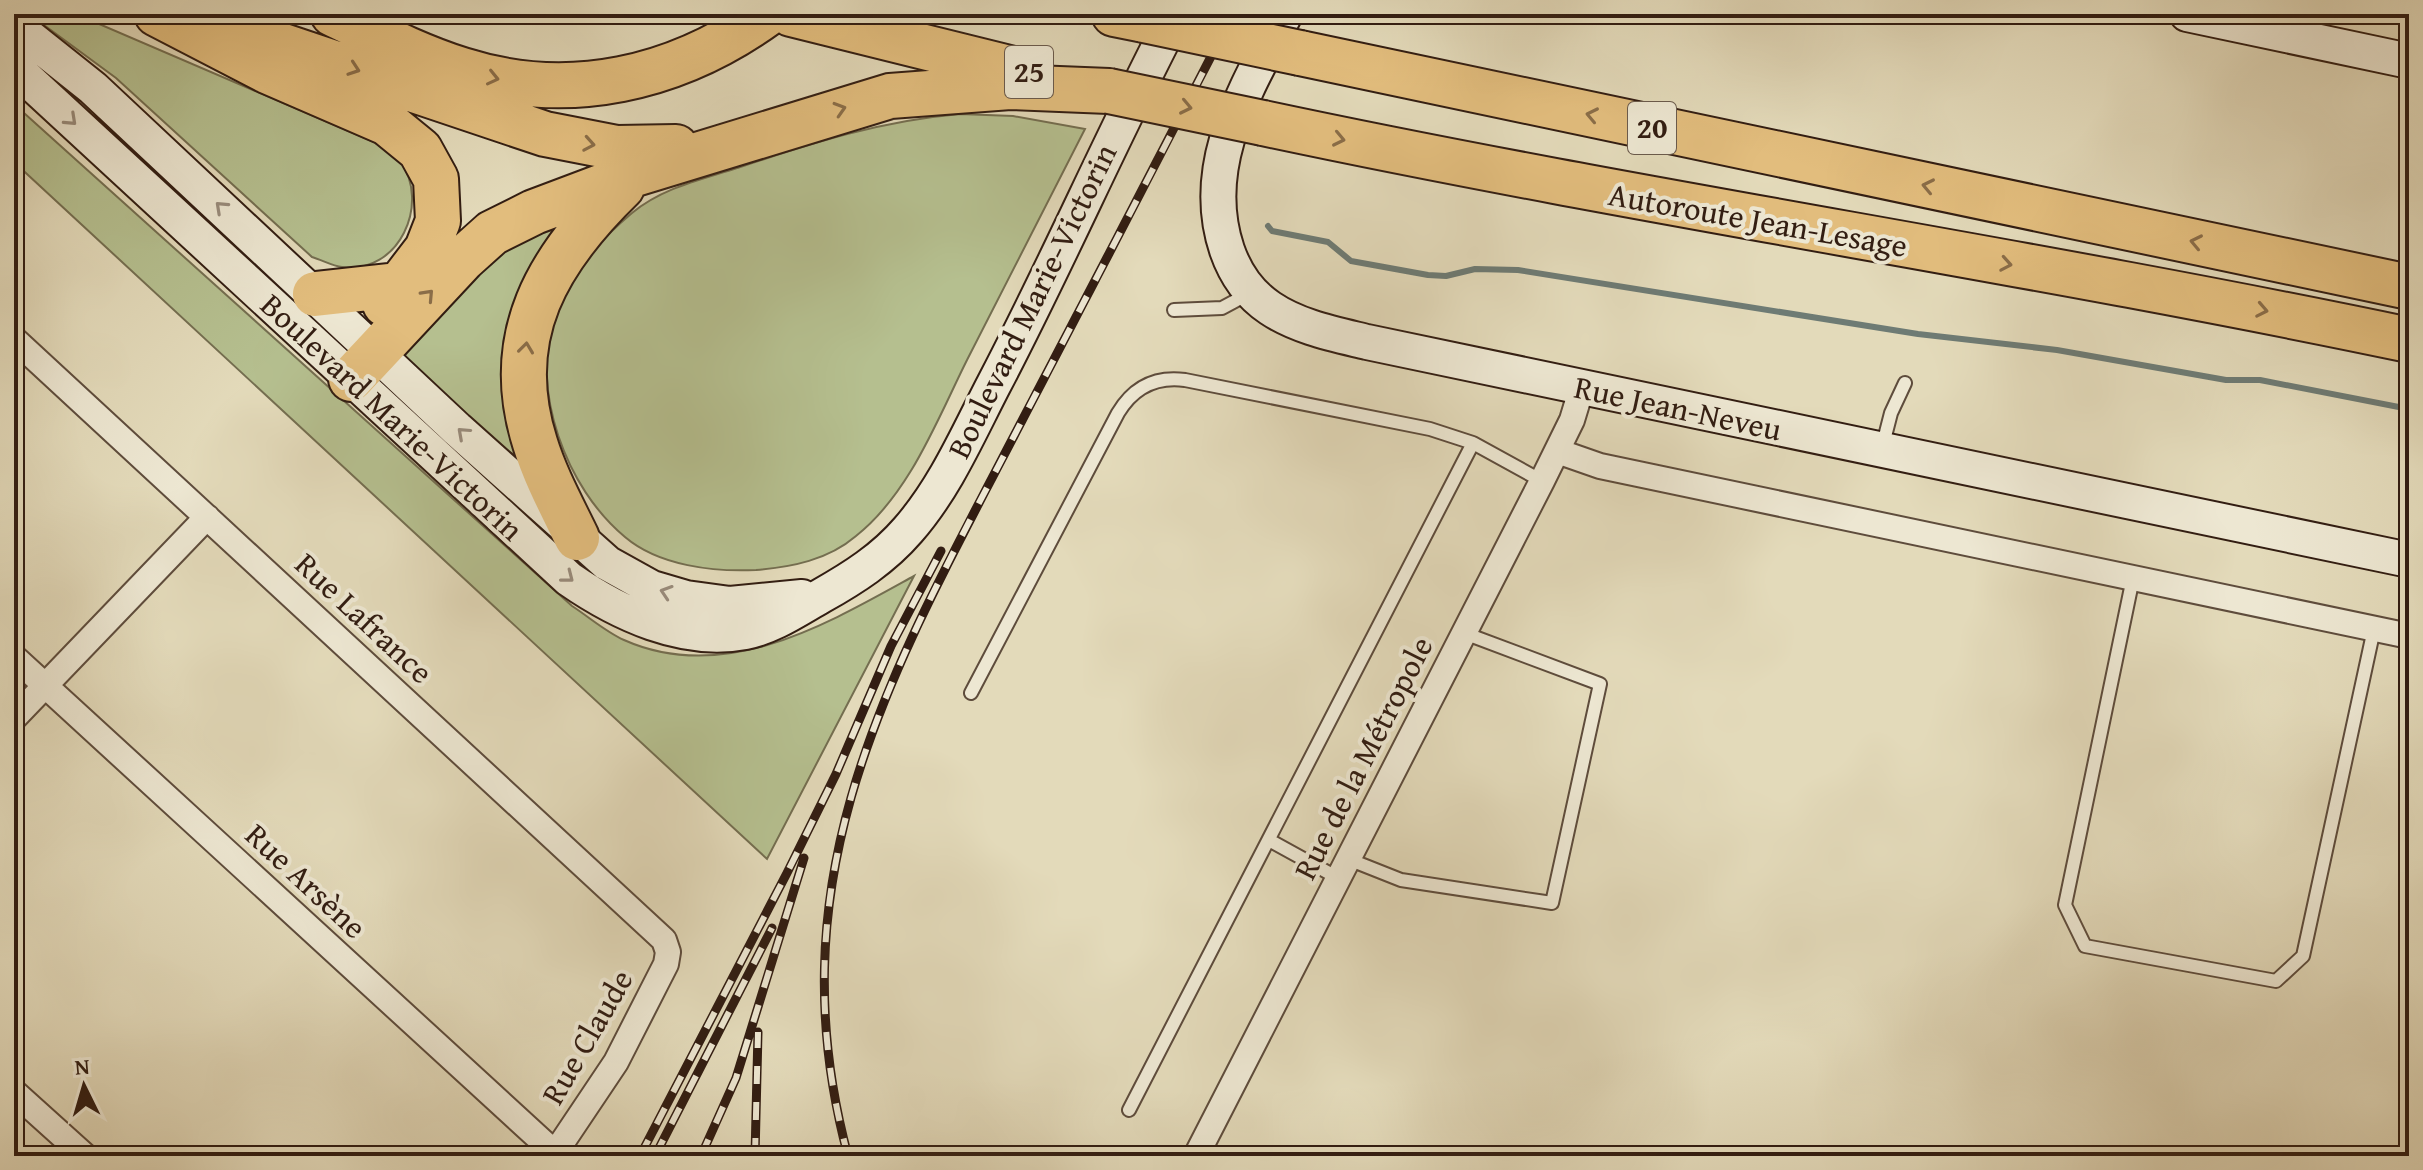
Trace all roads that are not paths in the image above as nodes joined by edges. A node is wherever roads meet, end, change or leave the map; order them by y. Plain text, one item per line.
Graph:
1 (157, 14) edge
2 (188, 14) edge
3 (333, 14) edge
4 (767, 14) edge
5 (2187, 14) edge
6 (803, 17) edge
7 (1153, 18) edge
8 (14, 25) edge
9 (1293, 34) edge
10 (2409, 61) edge
11 (14, 67) edge
12 (1109, 91) junction
13 (1263, 123) joint
14 (765, 132) junction
15 (635, 174) junction
16 (397, 285) junction
17 (2409, 287) edge
18 (1252, 292) junction
19 (315, 294) junction
20 (1174, 310) dead end
21 (14, 339) edge
22 (2409, 340) edge
23 (353, 357) junction
24 (1905, 383) dead end
25 (1582, 387) junction
26 (1473, 443) junction
27 (1881, 450) junction
28 (1557, 451) junction
29 (1542, 481) junction
30 (207, 517) junction
31 (577, 538) junction
32 (2409, 560) edge
33 (2133, 578) junction
34 (823, 595) junction
35 (2374, 629) junction
36 (1464, 633) junction
37 (2409, 636) edge
38 (14, 657) edge
39 (44, 684) junction
40 (971, 693) dead end
41 (14, 718) edge
42 (1269, 840) junction
43 (1343, 868) junction
44 (667, 946) joint
45 (14, 1092) edge
46 (1129, 1110) dead end
47 (554, 1154) edge
48 (85, 1156) edge
49 (1196, 1156) edge

1 - 16 highway
2 -> 14 highway
3 -> 4 highway
5 - 10 street
6 - 12 highway, 25
7 - 9 highway, Autoroute Jean-Lesage / 20, bridge
7 - 34 street, Boulevard Marie-Victorin
19 -> 8 street, Boulevard Marie-Victorin
17 -> 9 highway, Autoroute Jean-Lesage / 20
9 - 18 street, Rue Jean-Neveu
11 -> 23 street, Boulevard Marie-Victorin
12 -> 13 highway, Autoroute Jean-Lesage / 25, bridge
14 -> 12 highway
13 -> 22 highway, Autoroute Jean-Lesage / 20
14 - 15 highway
23 -> 15 highway
31 -> 15 highway
16 - 19 highway
16 - 23 highway
18 - 20 lane
18 - 25 street, Rue Jean-Neveu
19 - 23 street, Boulevard Marie-Victorin
21 - 30 street, Rue Lafrance
31 -> 23 street, Boulevard Marie-Victorin
23 -> 34 street, Boulevard Marie-Victorin
24 - 27 lane
25 - 27 street, Rue Jean-Neveu
25 - 28 street, Rue de la Métropole
26 - 29 lane
26 - 40 lane
26 - 42 lane
27 - 32 street, Rue Jean-Neveu
28 - 29 street, Rue de la Métropole
28 - 33 street, Rue Jean-Neveu
29 - 36 street, Rue de la Métropole
30 - 39 street
30 - 44 street, Rue Lafrance
34 -> 31 street, Boulevard Marie-Victorin
33 - 35 street, Rue Jean-Neveu
33 - 35 lane
35 - 37 street, Rue Jean-Neveu
36 - 43 street, Rue de la Métropole
36 - 43 lane
38 - 39 street, Rue Arsène
39 - 41 street
39 - 47 street, Rue Arsène
42 - 43 lane
42 - 46 lane
43 - 49 street, Rue de la Métropole
44 - 47 street, Rue Claude
45 - 48 street

